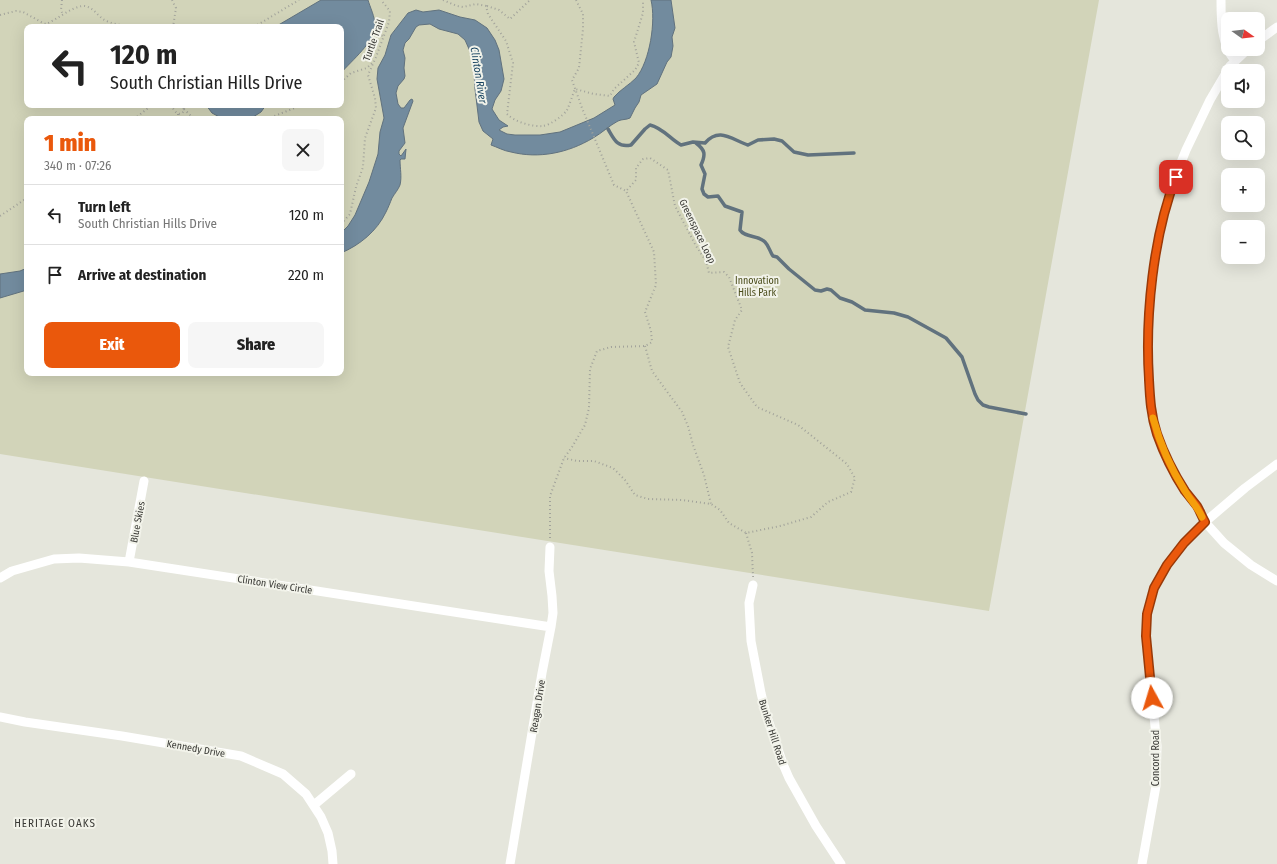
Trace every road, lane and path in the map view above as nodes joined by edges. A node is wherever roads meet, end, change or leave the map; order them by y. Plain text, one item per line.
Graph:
1 (62, 0) edge
2 (172, 0) edge
3 (299, 0) edge
4 (443, 0) edge
5 (530, 0) edge
6 (576, 0) edge
7 (643, 0) edge
8 (1221, 0) edge
9 (383, 1) edge
10 (486, 6) junction
11 (0, 15) edge
12 (63, 15) junction
13 (120, 24) edge
14 (173, 24) edge
15 (259, 24) edge
16 (1277, 27) edge
17 (374, 33) dead end
18 (383, 36) junction
19 (1265, 36) edge
20 (1240, 56) edge
21 (375, 60) junction
22 (1235, 61) junction
23 (344, 79) edge
24 (575, 89) junction
25 (148, 108) edge
26 (173, 108) edge
27 (294, 108) edge
28 (184, 109) joint
29 (178, 114) joint
30 (138, 116) edge
31 (191, 116) edge
32 (274, 116) edge
33 (626, 191) junction
34 (24, 200) edge
35 (0, 216) edge
36 (344, 221) edge
37 (645, 346) junction
38 (564, 458) junction
39 (1277, 464) edge
40 (144, 481) dead end
41 (711, 504) junction
42 (1205, 522) junction
43 (746, 533) junction
44 (550, 547) joint
45 (129, 562) junction
46 (0, 578) edge
47 (1277, 581) edge
48 (753, 585) joint
49 (551, 627) junction
50 (0, 717) edge
51 (351, 774) dead end
52 (314, 805) junction
53 (333, 864) edge
54 (510, 864) edge
55 (841, 864) edge
56 (1142, 864) edge

1 - 12 path
2 - 14 path
3 - 15 path
4 - 10 path
5 - 10 path
6 - 24 path
7 - 24 path
8 - 22 street
9 - 18 path, Turtle Trail
10 - 24 path
11 - 12 path
12 - 13 path
16 - 19 street
17 - 18 path
18 - 21 path, Turtle Trail
20 - 22 street
21 - 23 path
21 - 36 path, Turtle Trail
22 - 42 street
24 - 33 path
25 - 30 path
26 - 29 path
27 - 32 path
28 - 29 path
28 - 31 path
33 - 37 path
33 - 43 path, Greenspace Loop
34 - 35 path
37 - 38 path
37 - 41 path
38 - 41 path
38 - 44 path
39 - 42 street, Concord Road
40 - 45 street, Blue Skies
41 - 43 path
42 - 47 street
42 - 56 street, Concord Road
43 - 48 path
44 - 49 street, Reagan Drive
45 - 46 street, Clinton View Circle
45 - 49 street, Clinton View Circle
48 - 55 street, Bunker Hill Road
49 - 54 street, Reagan Drive
50 - 52 street, Kennedy Drive
51 - 52 street
52 - 53 street, Kennedy Drive

